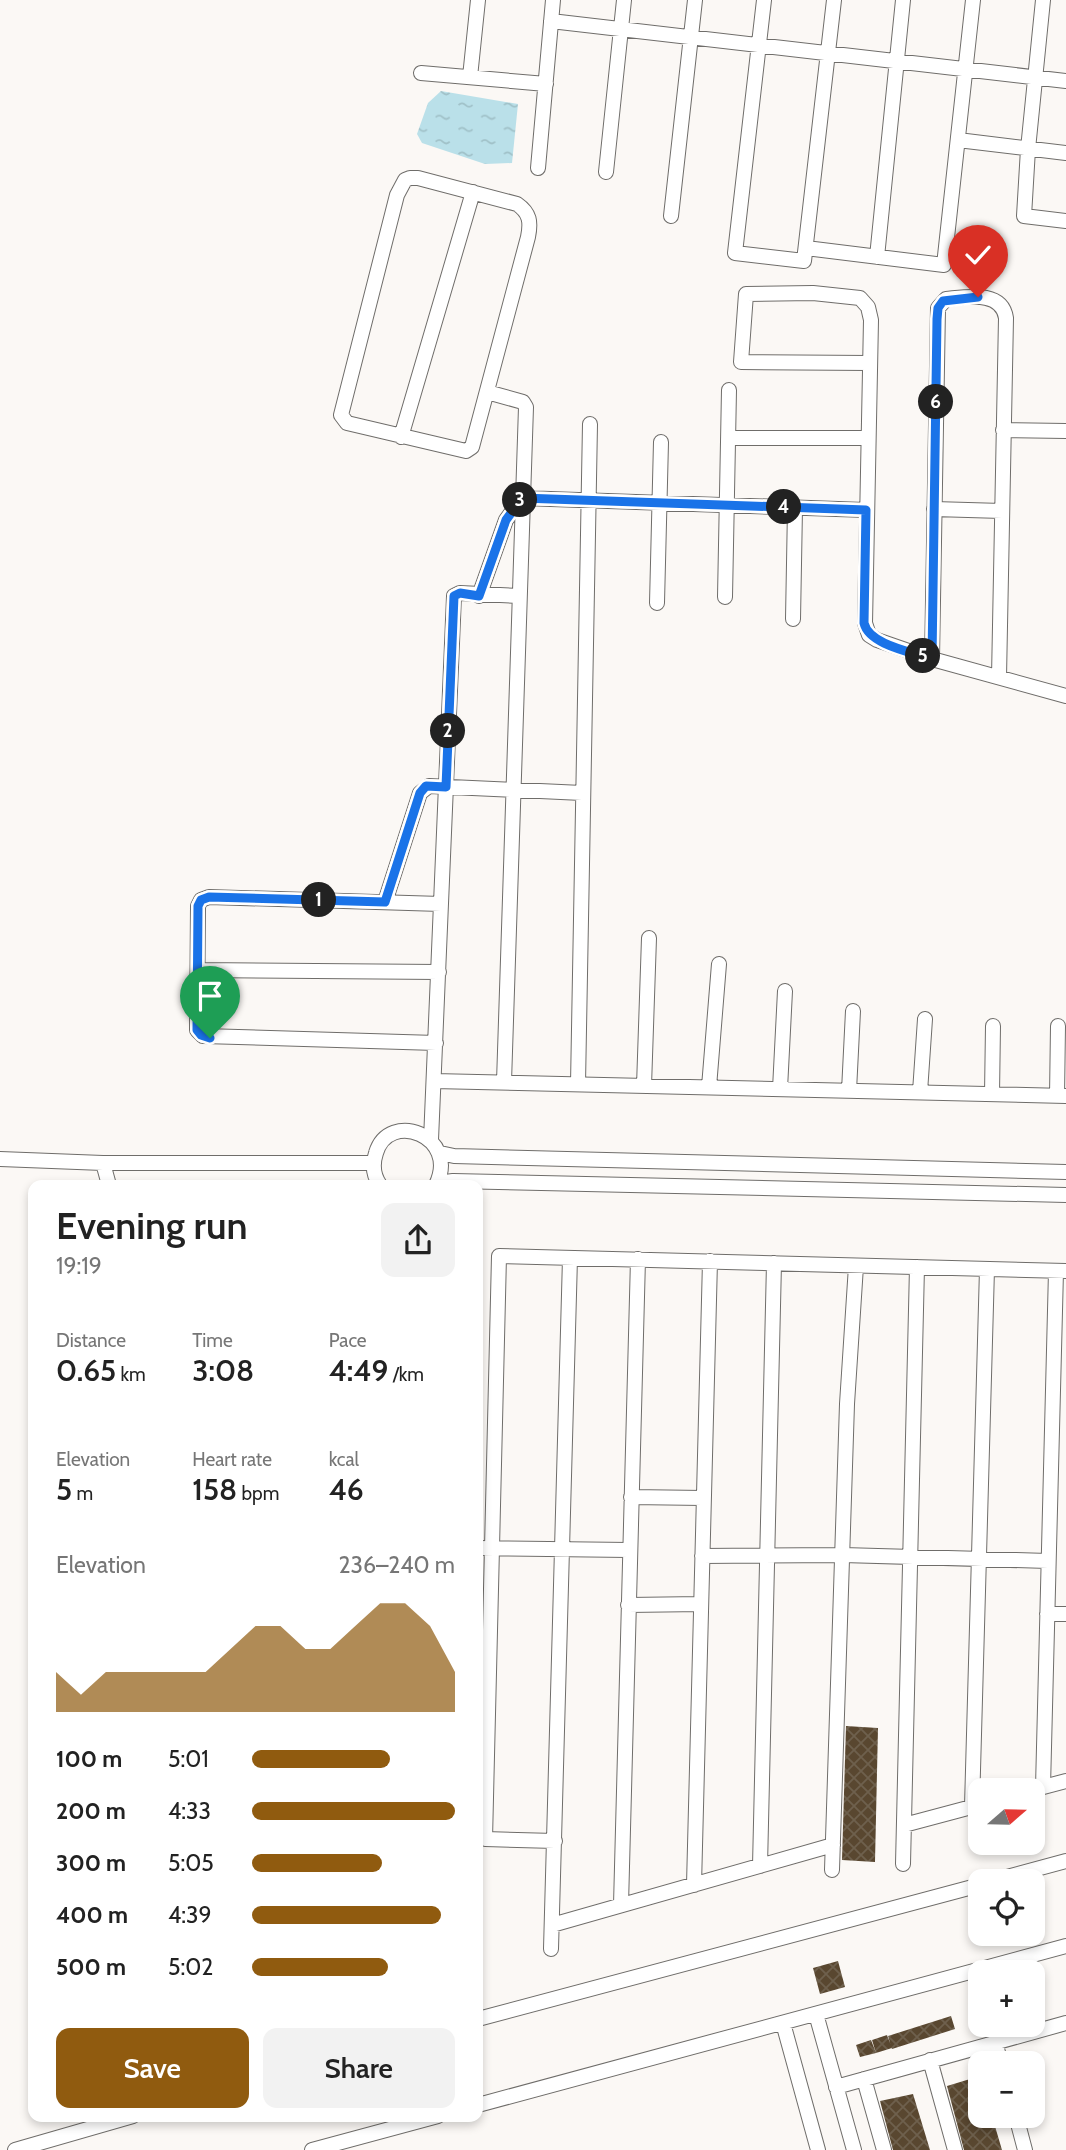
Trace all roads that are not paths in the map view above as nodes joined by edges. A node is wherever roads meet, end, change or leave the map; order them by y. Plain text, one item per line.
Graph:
1 (478, 0) edge
2 (553, 0) edge
3 (624, 0) edge
4 (695, 0) edge
5 (764, 0) edge
6 (834, 0) edge
7 (903, 0) edge
8 (973, 0) edge
9 (1044, 0) edge
10 (551, 21) junction
11 (621, 30) junction
12 (691, 38) junction
13 (759, 46) junction
14 (828, 53) junction
15 (897, 61) junction
16 (965, 69) junction
17 (421, 73) dead end
18 (470, 77) junction
19 (1035, 77) junction
20 (1066, 81) edge
21 (546, 84) junction
22 (958, 140) junction
23 (1028, 149) junction
24 (1066, 153) edge
25 (538, 168) dead end
26 (606, 172) dead end
27 (473, 192) junction
28 (671, 216) dead end
29 (1066, 221) edge
30 (806, 248) junction
31 (877, 257) junction
32 (869, 363) junction
33 (729, 390) dead end
34 (487, 392) junction
35 (590, 424) dead end
36 (1003, 430) junction
37 (1066, 431) edge
38 (401, 438) junction
39 (728, 438) junction
40 (867, 438) junction
41 (661, 442) dead end
42 (522, 498) junction
43 (589, 500) junction
44 (660, 503) junction
45 (727, 505) junction
46 (795, 508) junction
47 (934, 509) junction
48 (866, 510) junction
49 (1002, 512) junction
50 (479, 596) junction
51 (519, 597) junction
52 (725, 597) dead end
53 (657, 603) dead end
54 (793, 619) dead end
55 (932, 659) junction
56 (999, 677) junction
57 (1066, 696) edge
58 (446, 787) junction
59 (514, 790) junction
60 (582, 793) junction
61 (385, 902) junction
62 (442, 904) junction
63 (649, 938) dead end
64 (719, 964) dead end
65 (198, 970) junction
66 (439, 972) junction
67 (785, 991) dead end
68 (853, 1011) dead end
69 (925, 1019) dead end
70 (993, 1026) dead end
71 (1058, 1026) dead end
72 (436, 1043) junction
73 (434, 1081) junction
74 (504, 1082) junction
75 (579, 1084) junction
76 (644, 1086) junction
77 (709, 1087) junction
78 (780, 1089) junction
79 (849, 1091) junction
80 (920, 1092) junction
81 (992, 1094) junction
82 (1062, 1096) edge
83 (431, 1140) junction
84 (440, 1153) junction
85 (0, 1159) edge
86 (103, 1163) junction
87 (373, 1163) junction
88 (1066, 1172) edge
89 (108, 1180) edge
90 (376, 1180) edge
91 (438, 1180) edge
92 (483, 1182) edge
93 (1066, 1195) edge
94 (570, 1258) junction
95 (638, 1259) junction
96 (709, 1261) junction
97 (774, 1263) junction
98 (856, 1266) junction
99 (917, 1267) junction
100 (987, 1269) junction
101 (1061, 1271) edge
102 (631, 1497) junction
103 (703, 1498) junction
104 (1050, 1509) junction
105 (1066, 1510) edge
106 (485, 1548) edge
107 (563, 1549) junction
108 (629, 1550) junction
109 (767, 1555) junction
110 (843, 1555) junction
111 (702, 1556) junction
112 (910, 1557) junction
113 (979, 1559) junction
114 (1048, 1561) junction
115 (701, 1604) junction
116 (628, 1605) junction
117 (1047, 1614) junction
118 (1066, 1614) edge
119 (976, 1778) edge
120 (1038, 1778) edge
121 (1066, 1781) edge
122 (1045, 1787) edge
123 (968, 1807) edge
124 (904, 1825) junction
125 (555, 1841) junction
126 (833, 1845) junction
127 (1066, 1861) edge
128 (903, 1864) dead end
129 (760, 1866) junction
130 (1036, 1869) edge
131 (832, 1870) dead end
132 (694, 1885) junction
133 (968, 1888) edge
134 (621, 1905) junction
135 (552, 1925) junction
136 (1066, 1946) edge
137 (551, 1949) dead end
138 (816, 2014) junction
139 (483, 2018) edge
140 (783, 2023) junction
141 (1066, 2024) edge
142 (995, 2042) junction
143 (998, 2051) edge
144 (930, 2060) junction
145 (864, 2079) junction
146 (836, 2087) junction
147 (483, 2104) edge
148 (112, 2122) edge
149 (394, 2122) edge
150 (1019, 2128) edge
151 (15, 2150) edge
152 (312, 2150) edge
153 (818, 2150) edge
154 (854, 2150) edge
155 (884, 2150) edge
156 (955, 2150) edge
157 (1025, 2150) edge

1 - 18 street
2 - 10 street
3 - 11 street
4 - 12 street
5 - 13 street
6 - 14 street
7 - 15 street
8 - 16 street
9 - 19 street
10 - 11 street
10 - 21 street
11 - 12 street
11 - 26 street
12 - 13 street
12 - 28 street
13 - 14 street
13 - 30 street
14 - 15 street
14 - 30 street
15 - 16 street
15 - 31 street
16 - 19 street
16 - 22 street
17 - 18 street
18 - 21 street
19 - 20 street
19 - 23 street
21 - 25 street
22 - 23 street
22 - 31 street
23 - 24 street
23 - 29 street
27 - 34 street
27 - 38 street
27 - 38 street
30 - 31 street
32 - 32 street
32 - 40 street
33 - 39 street
34 - 38 street
34 - 42 street
35 - 43 street
36 - 37 street
36 - 47 street
36 - 49 street
39 - 40 street
39 - 45 street
40 - 48 street
41 - 44 street
42 - 43 street
42 - 50 street
42 - 51 street
43 - 44 street
43 - 60 street
44 - 45 street
44 - 53 street
45 - 46 street
45 - 52 street
46 - 48 street
46 - 54 street
47 - 49 street
47 - 55 street
48 - 55 street
49 - 56 street
50 - 51 street
50 - 58 street
51 - 59 street
55 - 56 street
56 - 57 street
58 - 59 street
58 - 61 street
58 - 62 street
59 - 60 street
59 - 74 street
60 - 75 street
61 - 62 street
61 - 65 street
62 - 66 street
63 - 76 street
64 - 77 street
65 - 66 street
65 - 72 street
66 - 72 street
67 - 78 street
68 - 79 street
69 - 80 street
70 - 81 street
71 - 82 street
72 - 73 street
73 - 74 street
73 - 83 street
74 - 75 street
75 - 76 street
76 - 77 street
77 - 78 street
78 - 79 street
79 - 80 street
80 - 81 street
81 - 82 street
83 - 84 street
83 - 87 street
84 - 88 street
84 - 91 street
85 - 86 street
86 - 87 street
86 - 89 street
87 - 90 street
92 - 93 street
94 - 95 street
94 - 106 street
94 - 107 street
95 - 96 street
95 - 102 street
96 - 97 street
96 - 103 street
97 - 98 street
97 - 109 street
98 - 99 street
98 - 110 street
99 - 100 street
99 - 112 street
100 - 101 street
100 - 113 street
101 - 104 street
102 - 103 street
102 - 108 street
103 - 111 street
104 - 105 street
104 - 114 street
106 - 107 street
106 - 125 street
107 - 108 street
107 - 125 street
108 - 116 street
109 - 110 street
109 - 111 street
109 - 129 street
110 - 112 street
110 - 126 street
111 - 115 street
112 - 113 street
112 - 124 street
113 - 114 street
113 - 119 street
114 - 117 street
115 - 116 street
115 - 132 street
116 - 134 street
117 - 118 street
117 - 120 street
121 - 122 street
123 - 124 street
124 - 128 street
125 - 135 street
126 - 129 street
126 - 131 street
127 - 130 street
129 - 132 street
132 - 134 street
133 - 139 street
134 - 135 street
135 - 137 street
136 - 138 street
138 - 140 street
138 - 146 street
140 - 147 street
140 - 153 street
141 - 142 street
142 - 143 street
142 - 144 street
144 - 145 street
144 - 156 street
145 - 146 street
145 - 155 street
146 - 154 street
148 - 151 street
149 - 152 street
150 - 157 street

